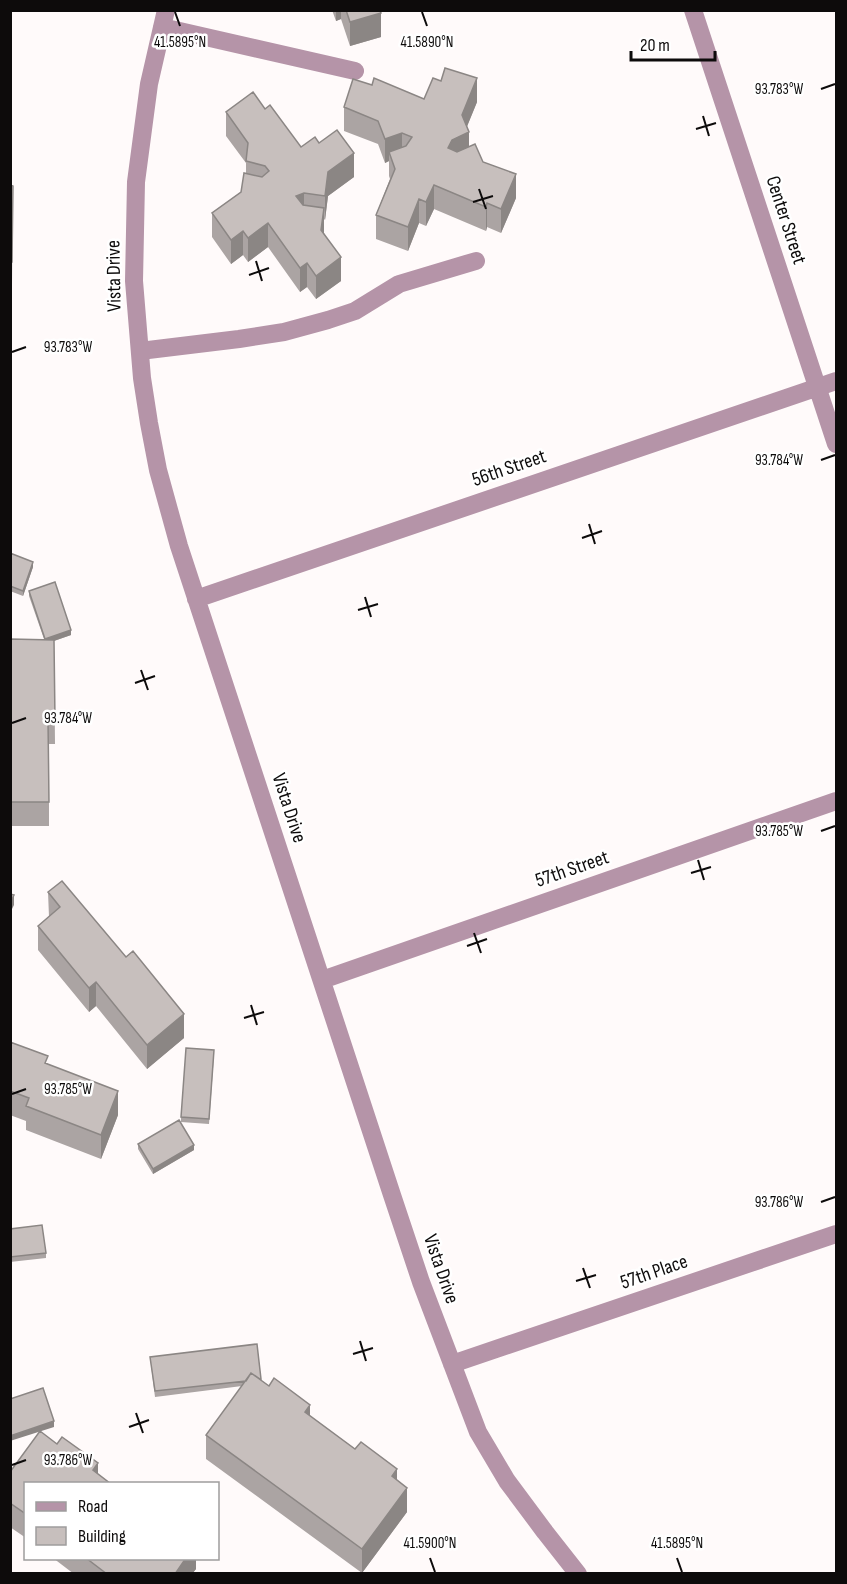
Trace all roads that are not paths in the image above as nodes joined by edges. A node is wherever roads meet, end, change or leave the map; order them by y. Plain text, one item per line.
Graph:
1 (693, 10) edge
2 (164, 19) edge
3 (355, 71) dead end
4 (476, 261) dead end
5 (140, 351) junction
6 (837, 381) edge
7 (818, 387) junction
8 (837, 444) edge
9 (196, 599) junction
10 (837, 801) edge
11 (322, 980) junction
12 (837, 1234) edge
13 (452, 1364) junction
14 (578, 1574) edge

1 - 7 street, Center Street
2 - 3 street
2 - 5 street, Vista Drive
4 - 5 street
5 - 9 street, Vista Drive
6 - 7 street, 56th Street
7 - 8 street, Center Street
7 - 9 street, 56th Street
9 - 11 street, Vista Drive
10 - 11 street, 57th Street
11 - 13 street, Vista Drive
12 - 13 street, 57th Place
13 - 14 street, Vista Drive

